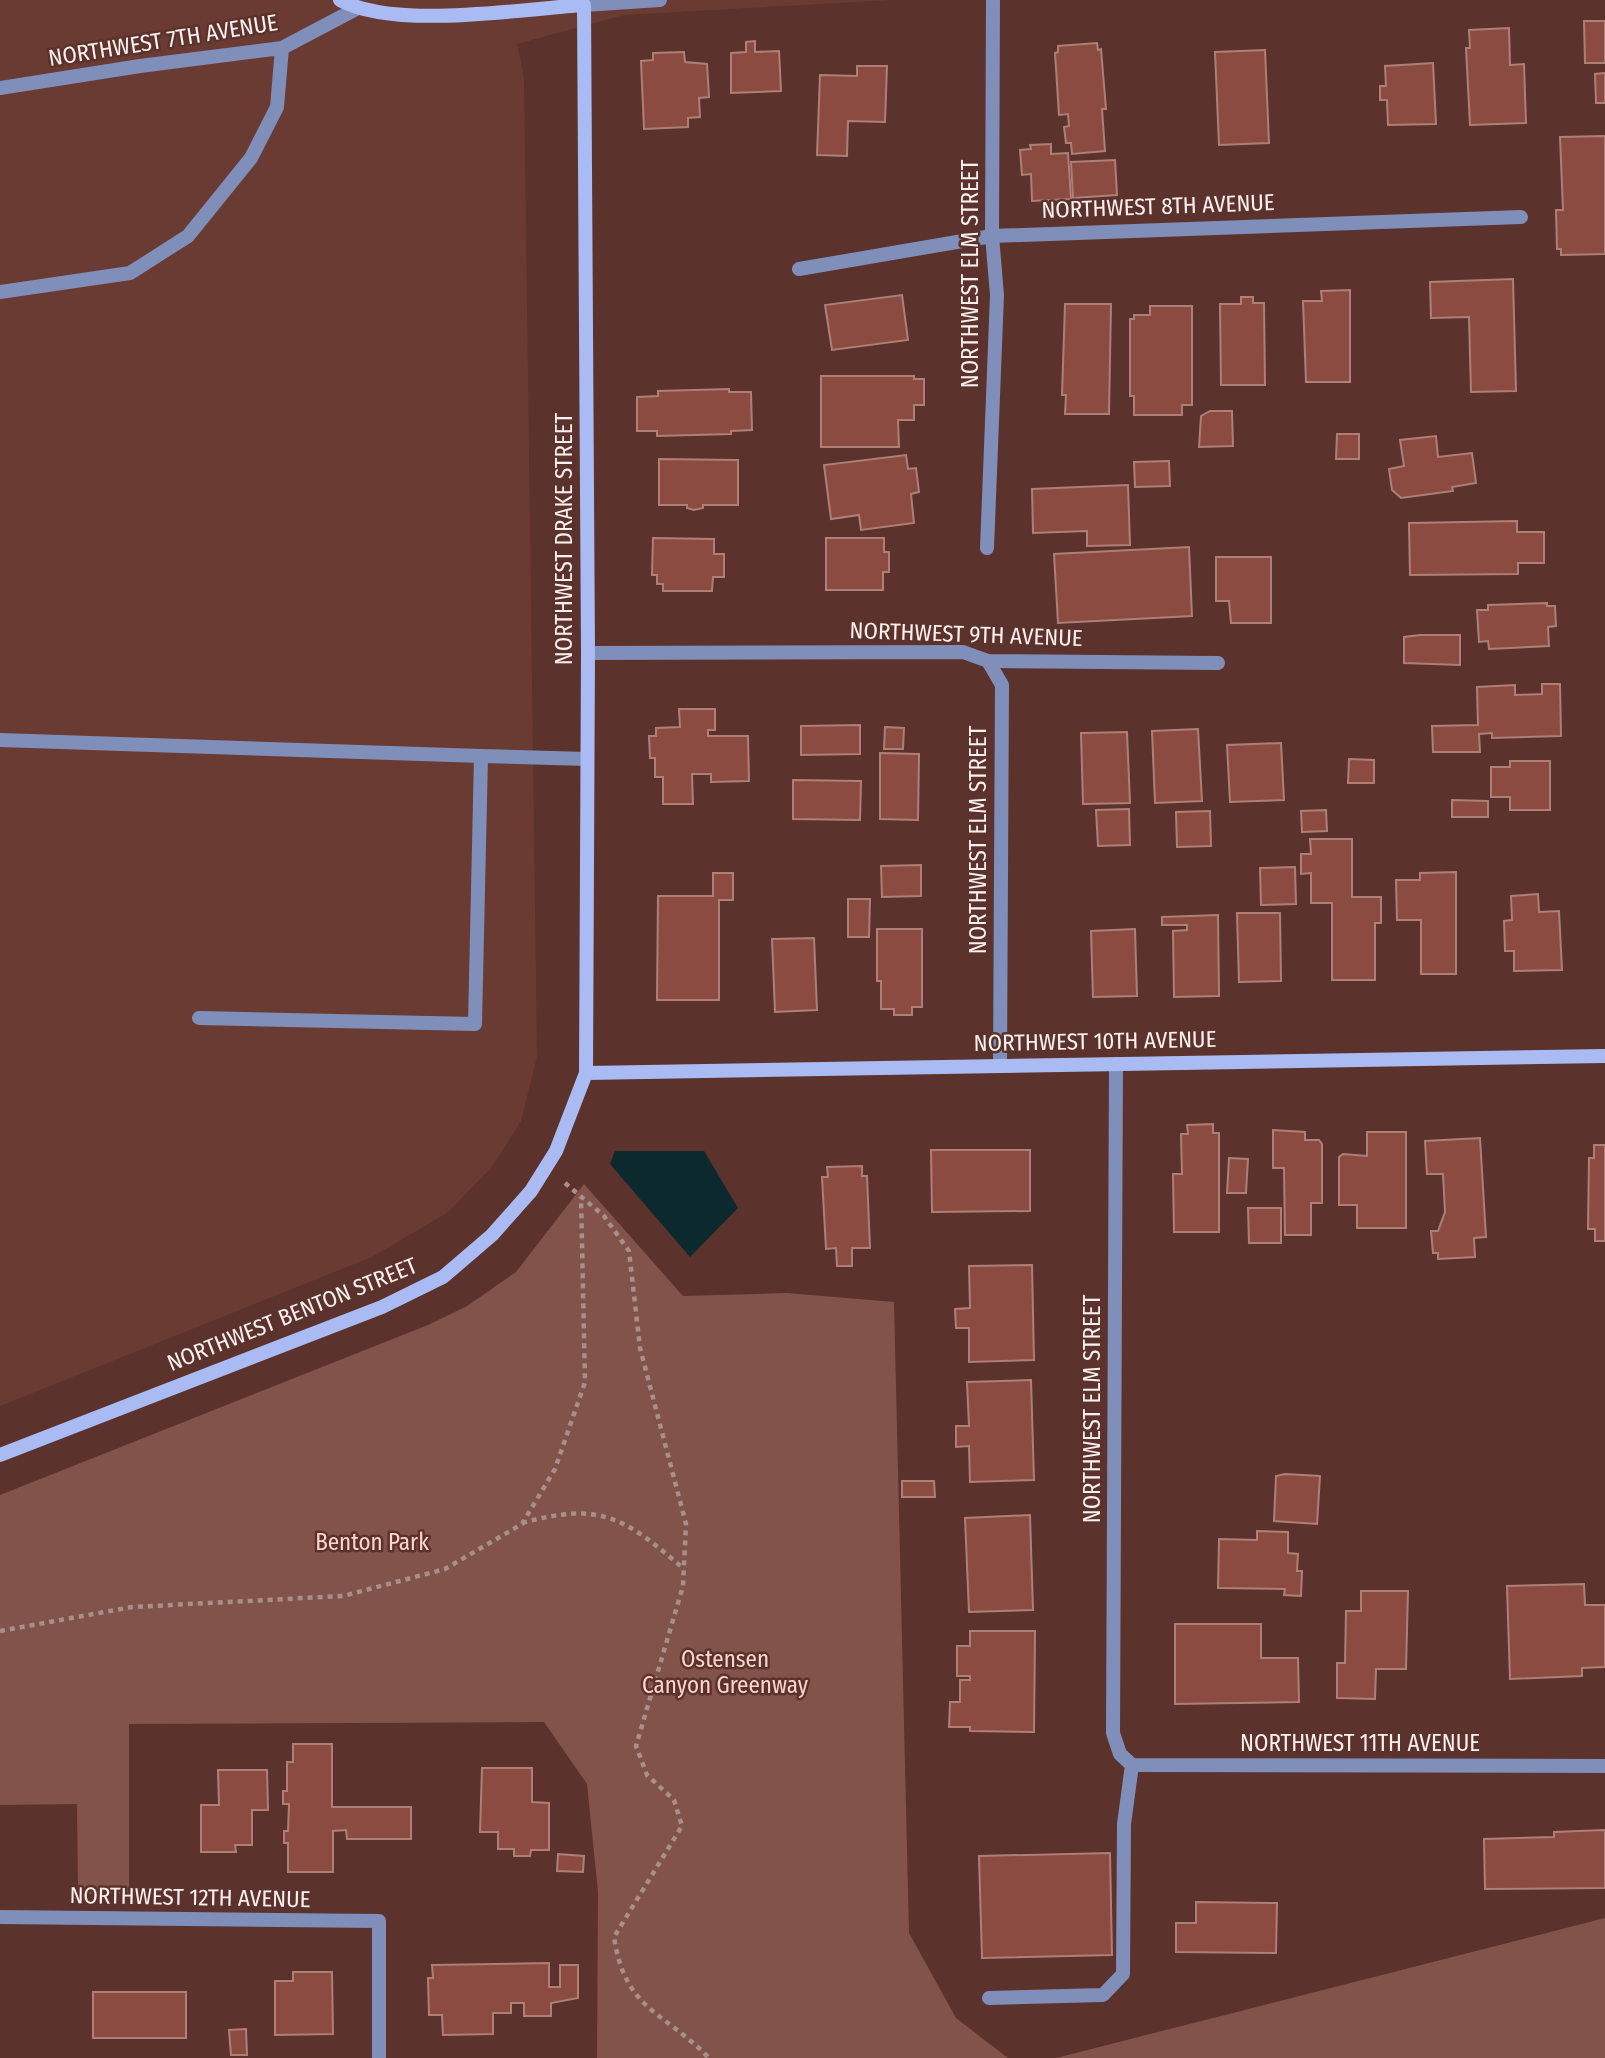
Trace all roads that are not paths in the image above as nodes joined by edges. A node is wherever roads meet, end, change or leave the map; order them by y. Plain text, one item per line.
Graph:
1 (340, 0) edge
2 (660, 0) edge
3 (993, 0) edge
4 (584, 5) junction
5 (356, 9) junction
6 (282, 48) junction
7 (0, 88) edge
8 (1521, 217) dead end
9 (992, 236) junction
10 (799, 269) dead end
11 (0, 292) edge
12 (988, 548) dead end
13 (588, 653) junction
14 (988, 661) junction
15 (1218, 663) dead end
16 (0, 740) edge
17 (481, 756) junction
18 (587, 759) junction
19 (199, 1018) dead end
20 (1605, 1056) edge
21 (1116, 1064) junction
22 (1000, 1066) junction
23 (586, 1073) junction
24 (0, 1455) edge
25 (1132, 1765) junction
26 (1605, 1766) edge
27 (0, 1917) edge
28 (989, 1998) dead end
29 (379, 2058) edge

1 - 5 street
2 - 4 street
3 - 9 street, NORTHWEST ELM STREET
4 - 5 street
4 - 13 street, NORTHWEST DRAKE STREET
5 - 6 street, NORTHWEST 7TH AVENUE
6 - 7 street, NORTHWEST 7TH AVENUE
6 - 11 street
8 - 9 street, NORTHWEST 8TH AVENUE
9 - 10 street, NORTHWEST 8TH AVENUE
9 - 12 street, NORTHWEST ELM STREET
13 - 14 street, NORTHWEST 9TH AVENUE
13 - 18 street, NORTHWEST DRAKE STREET
14 - 15 street, NORTHWEST 9TH AVENUE
14 - 22 street, NORTHWEST ELM STREET
16 - 17 street
17 - 18 street
17 - 19 street
18 - 23 street, NORTHWEST DRAKE STREET
20 - 21 street, NORTHWEST 10TH AVENUE
21 - 22 street, NORTHWEST 10TH AVENUE
21 - 25 street, NORTHWEST ELM STREET
22 - 23 street, NORTHWEST 10TH AVENUE
23 - 24 street, NORTHWEST BENTON STREET
25 - 26 street, NORTHWEST 11TH AVENUE
25 - 28 street
27 - 29 street, NORTHWEST 12TH AVENUE

